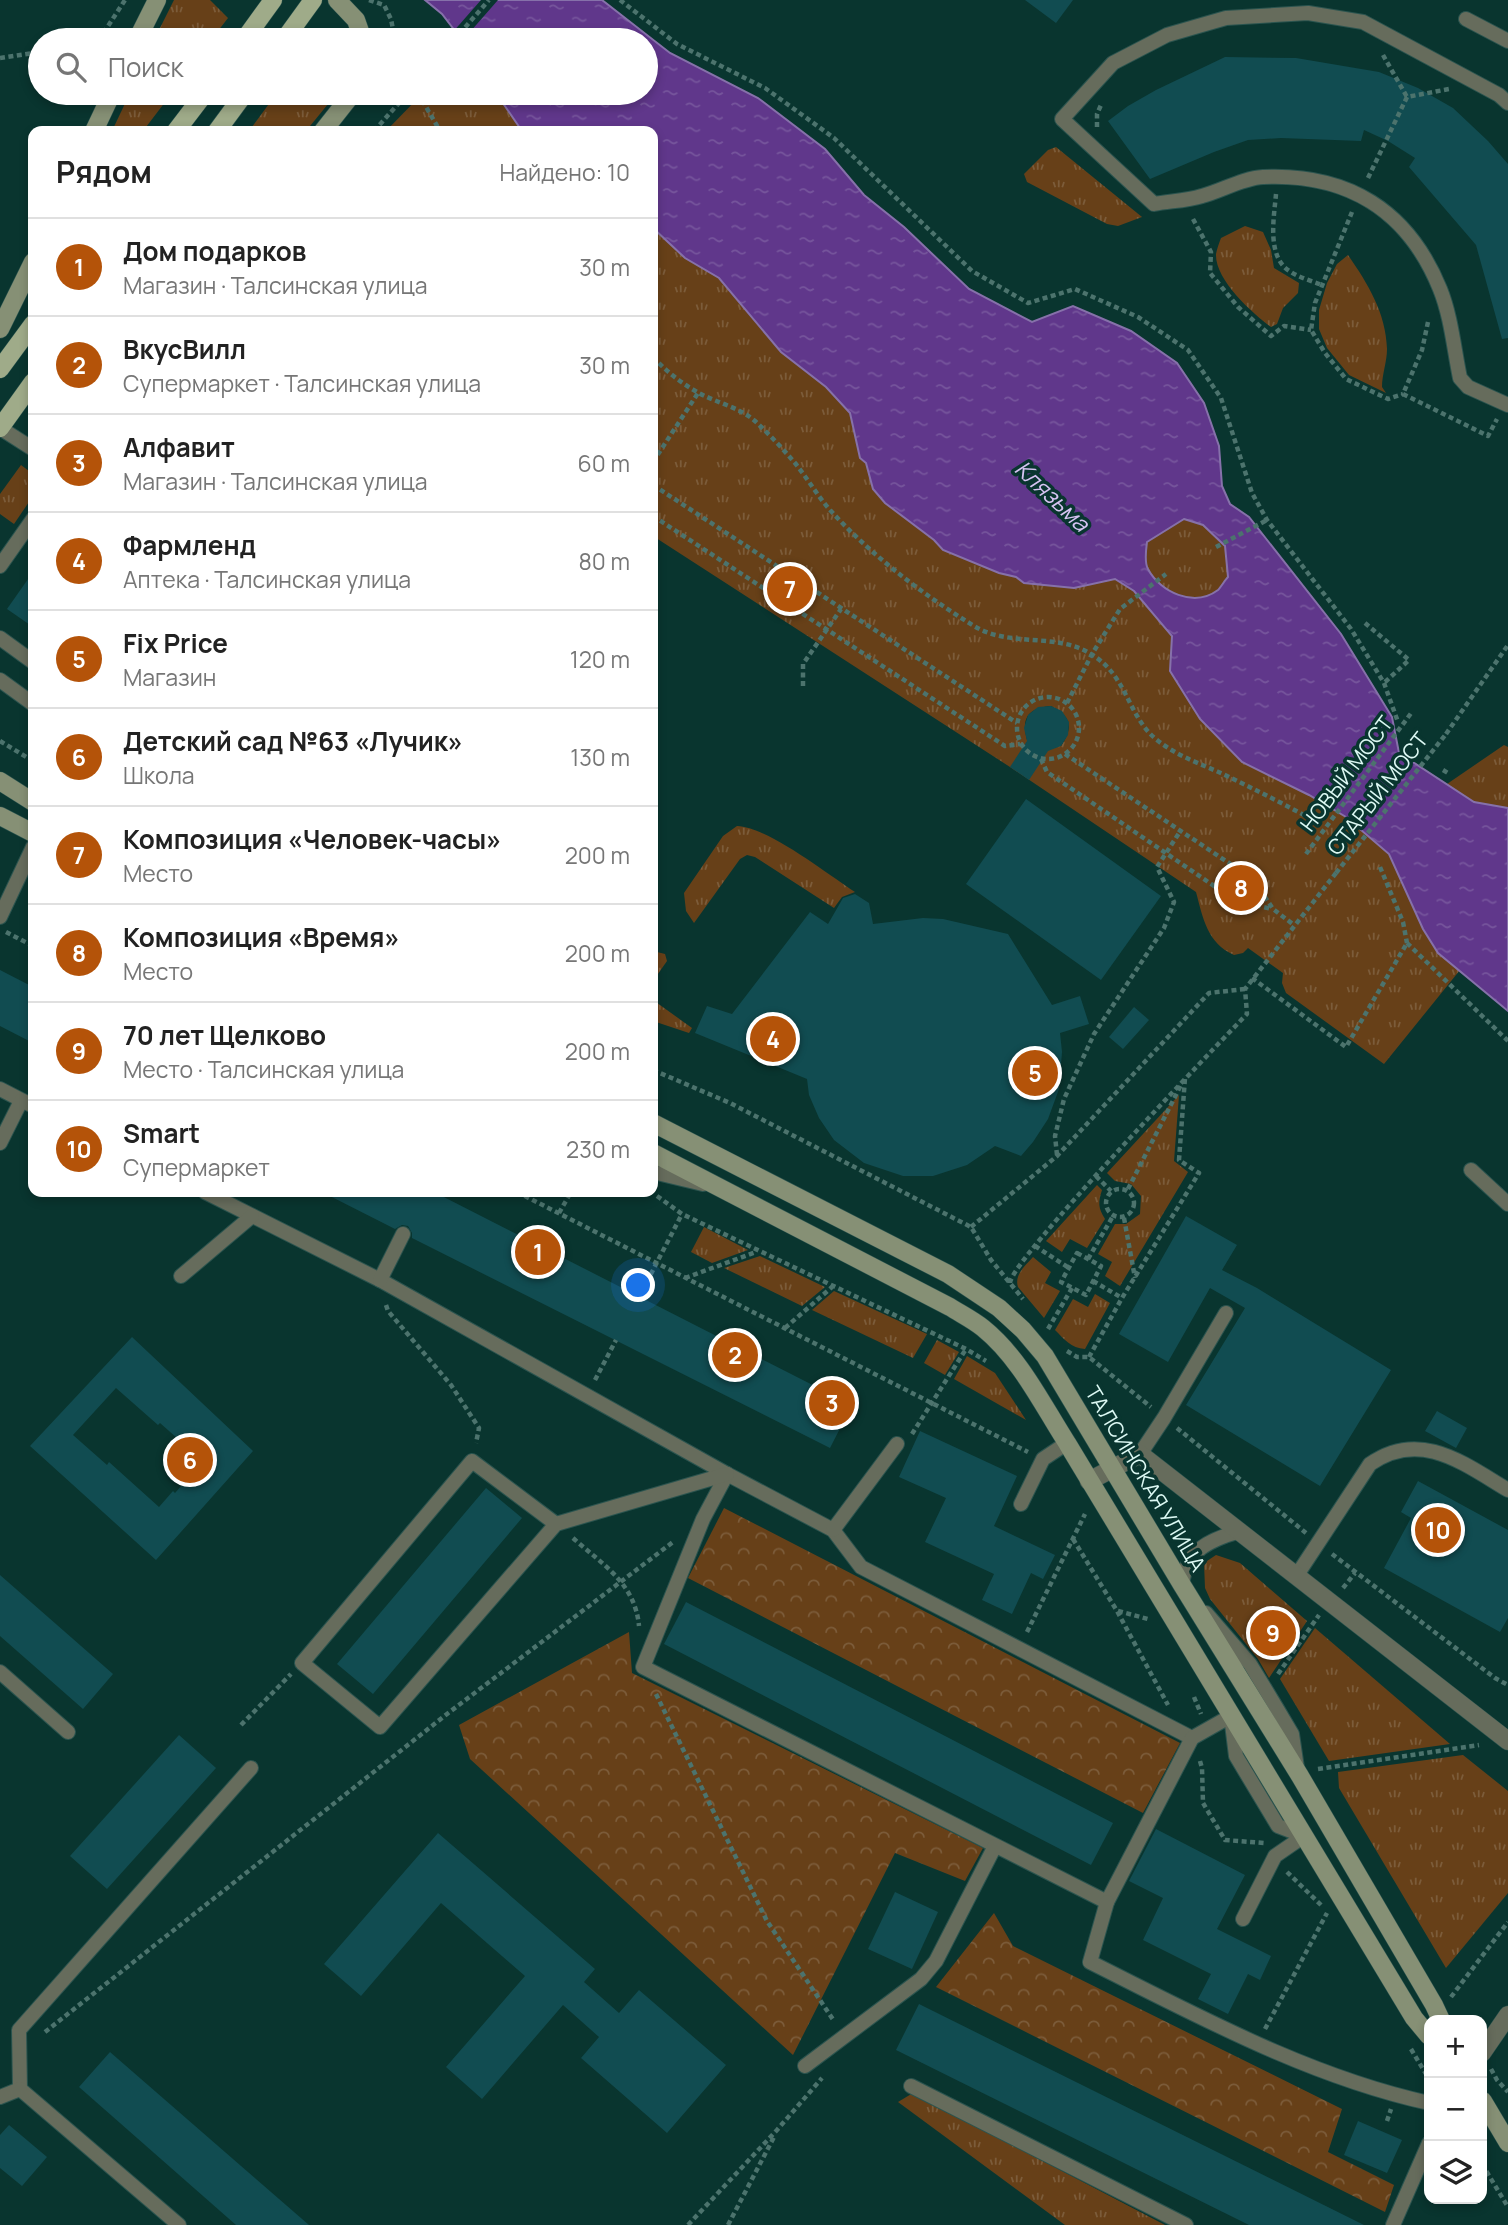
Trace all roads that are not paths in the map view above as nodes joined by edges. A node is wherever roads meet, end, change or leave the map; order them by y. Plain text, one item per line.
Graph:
1 (157, 0) edge
2 (273, 0) edge
3 (313, 0) edge
4 (337, 0) edge
5 (1466, 19) dead end
6 (143, 28) edge
7 (253, 28) edge
8 (293, 28) edge
9 (359, 28) edge
10 (1508, 41) edge
11 (1508, 103) edge
12 (106, 105) edge
13 (196, 105) edge
14 (236, 105) edge
15 (344, 105) edge
16 (96, 126) edge
17 (180, 126) edge
18 (221, 126) edge
19 (327, 126) edge
20 (28, 272) edge
21 (0, 329) edge
22 (28, 331) edge
23 (0, 369) edge
24 (28, 389) edge
25 (28, 402) edge
26 (1506, 404) edge
27 (1, 429) edge
28 (28, 446) edge
29 (28, 526) edge
30 (0, 566) edge
31 (0, 638) edge
32 (28, 658) edge
33 (0, 680) edge
34 (28, 700) edge
35 (0, 781) edge
36 (28, 799) edge
37 (0, 816) edge
38 (28, 830) edge
39 (28, 858) edge
40 (0, 917) edge
41 (0, 1089) edge
42 (27, 1104) edge
43 (658, 1126) edge
44 (0, 1143) edge
45 (658, 1156) edge
46 (1471, 1170) dead end
47 (658, 1173) edge
48 (721, 1188) junction
49 (215, 1197) edge
50 (1508, 1204) edge
51 (252, 1216) junction
52 (403, 1234) dead end
53 (181, 1276) dead end
54 (380, 1279) junction
55 (1226, 1313) dead end
56 (1067, 1443) junction
57 (897, 1444) road end
58 (1140, 1454) junction
59 (1113, 1468) junction
60 (727, 1474) junction
61 (1089, 1481) junction
62 (1508, 1490) edge
63 (1021, 1504) dead end
64 (556, 1524) junction
65 (833, 1530) junction
66 (1240, 1531) junction
67 (1297, 1575) junction
68 (1182, 1585) junction
69 (0, 1672) edge
70 (1231, 1716) junction
71 (68, 1732) dead end
72 (1192, 1738) junction
73 (1508, 1741) edge
74 (251, 1768) dead end
75 (1304, 1836) junction
76 (995, 1846) junction
77 (1107, 1902) junction
78 (1242, 1919) dead end
79 (1439, 2015) edge
80 (1508, 2015) edge
81 (1424, 2030) edge
82 (1487, 2046) edge
83 (805, 2066) dead end
84 (911, 2086) dead end
85 (20, 2089) junction
86 (0, 2098) edge
87 (1424, 2101) edge
88 (1487, 2105) edge
89 (1487, 2108) edge
90 (1508, 2125) edge
91 (1508, 2143) edge
92 (1424, 2154) edge
93 (179, 2225) edge
94 (1186, 2225) edge
95 (1393, 2225) edge

1 - 6 main road
2 - 7 main road
3 - 8 main road
4 - 9 main road
5 - 10 lane
11 - 26 lane
12 - 16 main road
13 - 17 main road
14 - 18 main road
15 - 19 main road
20 - 21 main road
22 - 23 main road
24 - 27 main road
25 - 27 main road
27 - 28 lane
29 - 30 lane
31 - 32 lane
33 - 34 lane
35 - 36 main road
37 - 38 main road
39 - 40 lane
41 - 42 lane
42 - 44 lane
43 - 59 main road, ТАЛСИНСКАЯ УЛИЦА
45 - 48 main road
46 - 50 lane
47 - 48 lane
48 - 56 main road
49 - 51 lane
51 - 53 lane
51 - 54 lane
52 - 54 lane
54 - 60 lane
55 - 58 lane
56 - 61 main road
56 - 63 lane
57 - 65 lane
58 - 59 street
58 - 66 street
59 - 61 street
59 - 68 main road, ТАЛСИНСКАЯ УЛИЦА
60 - 64 lane
60 - 65 lane
60 - 76 lane
61 - 70 main road
62 - 67 lane
64 - 64 lane
65 - 72 lane
66 - 67 street
66 - 68 lane
67 - 73 street
68 - 79 main road, ТАЛСИНСКАЯ УЛИЦА
69 - 71 lane
70 - 72 lane
70 - 75 main road
72 - 77 lane
74 - 85 lane
75 - 78 lane
75 - 81 main road
76 - 77 lane
76 - 83 lane
77 - 87 lane
80 - 82 street
84 - 94 lane
85 - 86 lane
85 - 93 lane
88 - 90 main road
89 - 91 main road
92 - 95 lane

